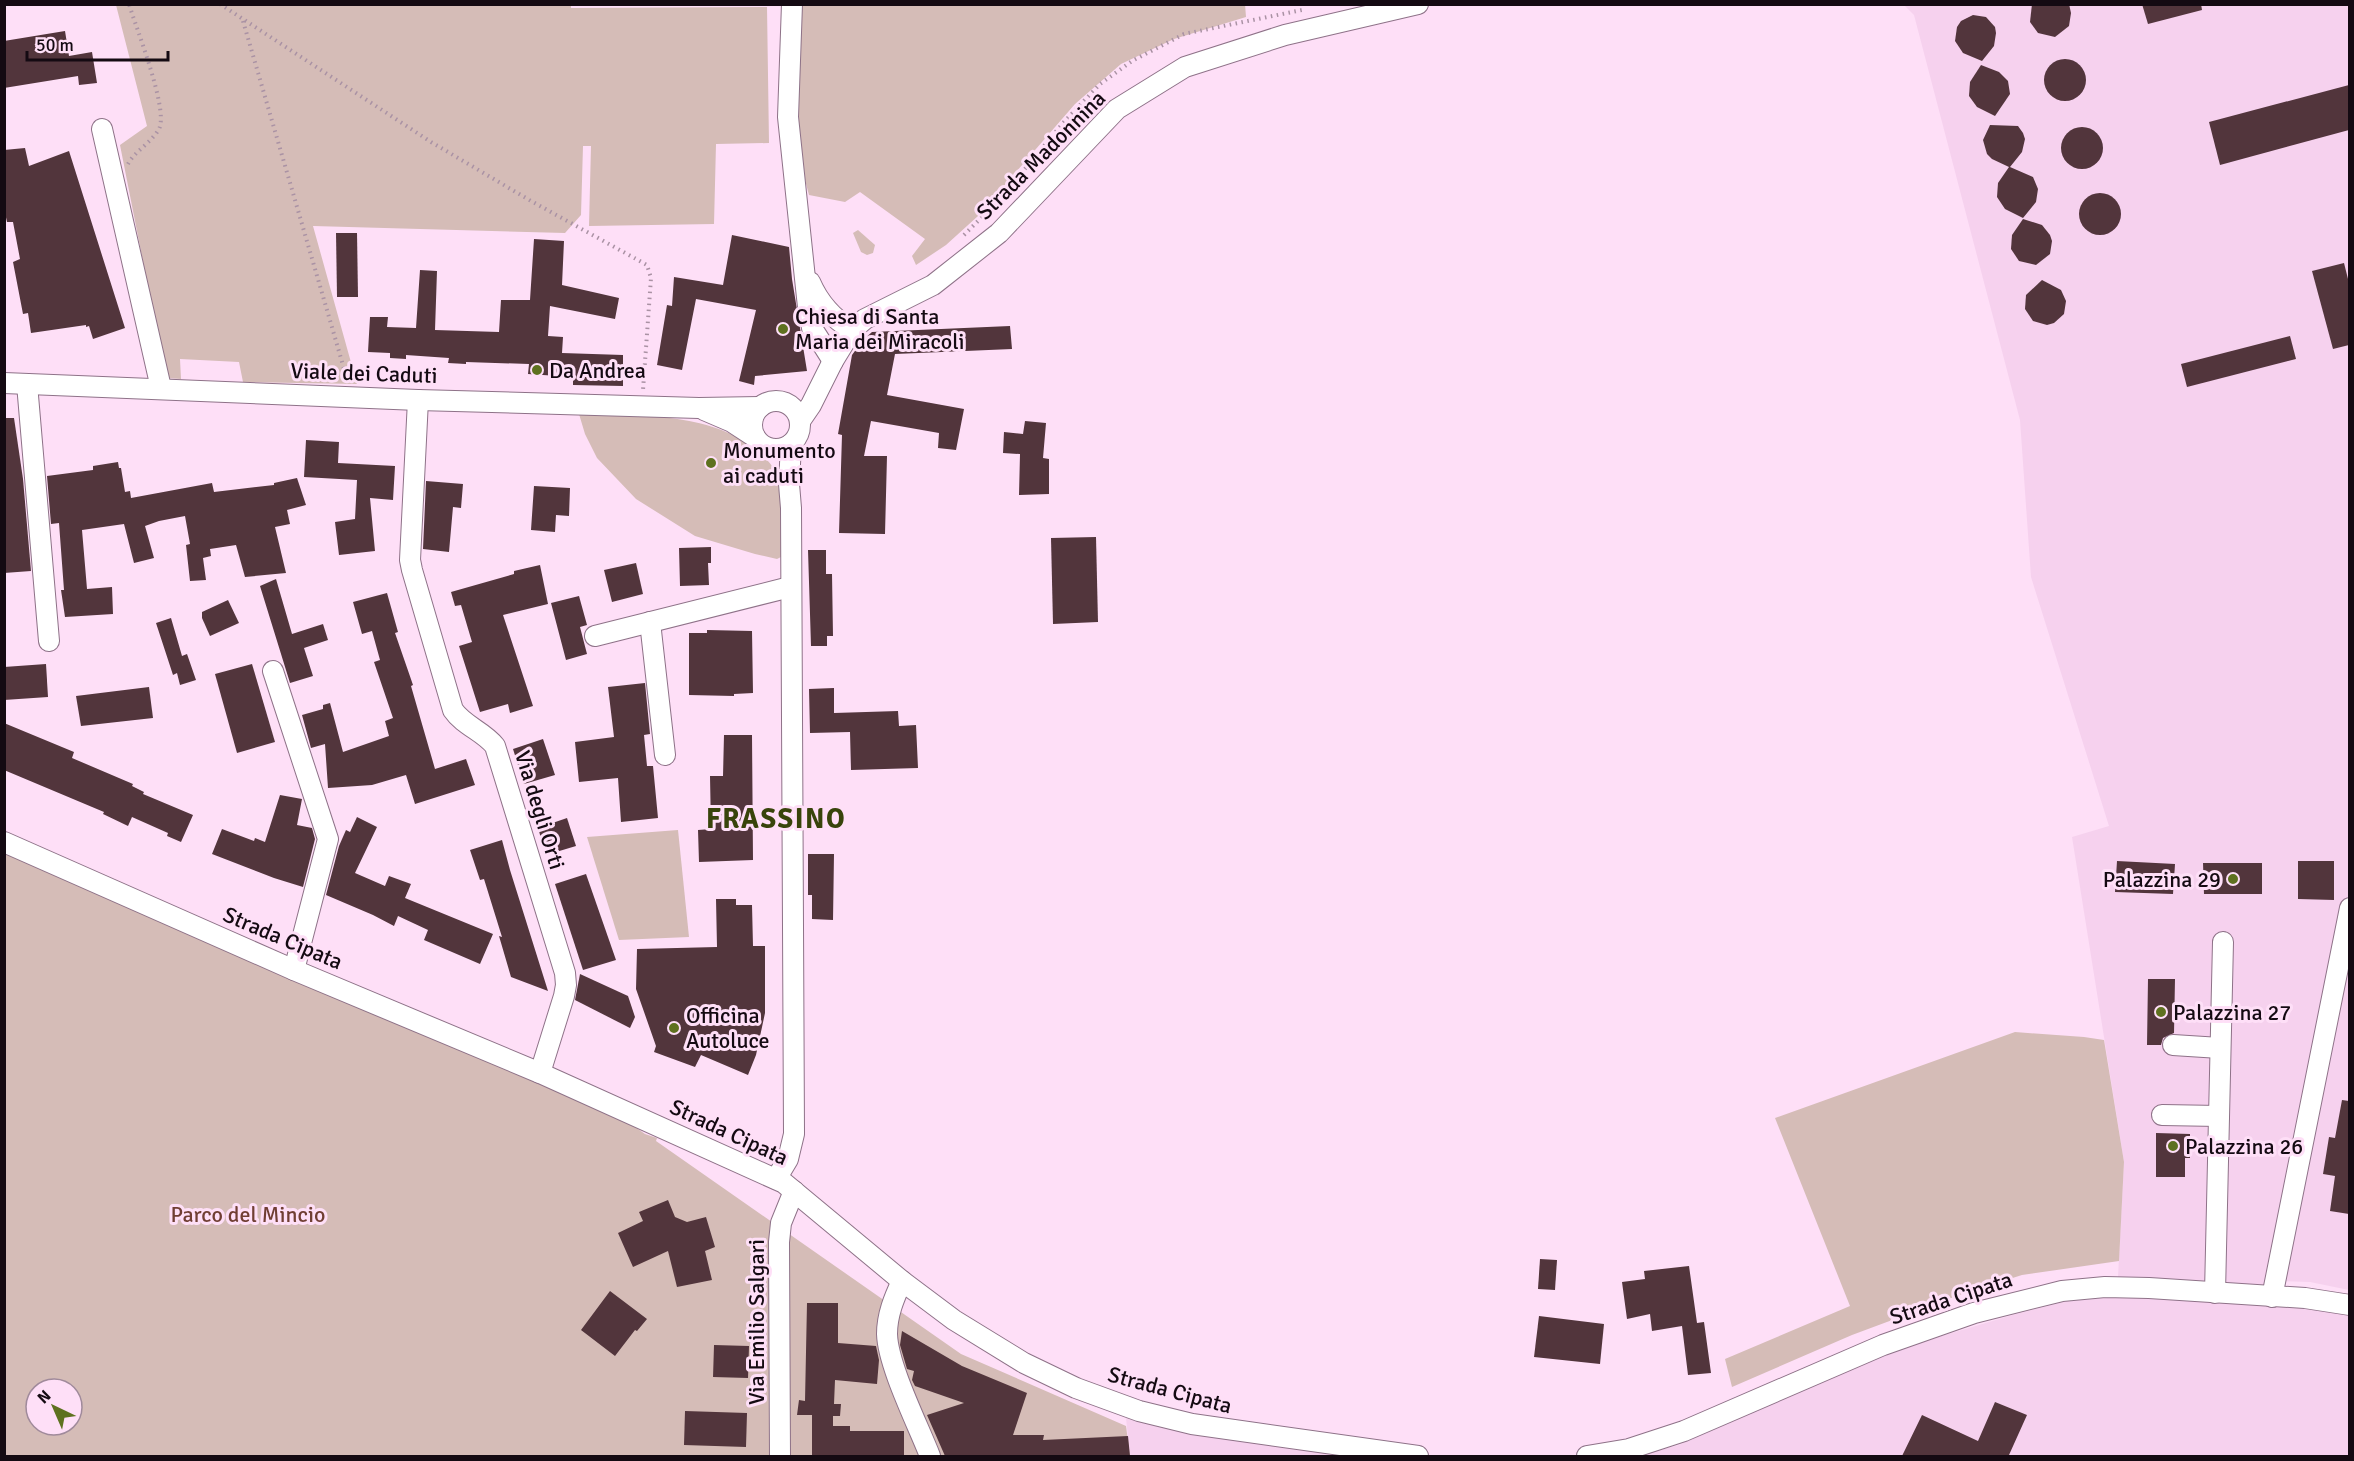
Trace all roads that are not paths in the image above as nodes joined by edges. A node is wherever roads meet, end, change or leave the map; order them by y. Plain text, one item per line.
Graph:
1 (792, 4) edge
2 (1418, 4) edge
3 (102, 129) dead end
4 (806, 275) junction
5 (852, 330) junction
6 (833, 361) junction
7 (4, 383) edge
8 (27, 384) junction
9 (820, 384) junction
10 (162, 388) junction
11 (418, 400) junction
12 (785, 403) junction
13 (760, 407) junction
14 (699, 408) junction
15 (800, 421) junction
16 (762, 443) junction
17 (791, 444) junction
18 (789, 484) junction
19 (790, 587) junction
20 (651, 622) junction
21 (596, 636) dead end
22 (49, 640) dead end
23 (273, 671) dead end
24 (665, 755) dead end
25 (4, 842) edge
26 (2349, 908) edge
27 (2223, 942) dead end
28 (294, 970) junction
29 (2174, 1045) dead end
30 (2220, 1048) junction
31 (540, 1073) junction
32 (2162, 1115) dead end
33 (2219, 1116) junction
34 (776, 1179) junction
35 (794, 1191) junction
36 (902, 1281) junction
37 (2215, 1293) junction
38 (2272, 1297) junction
39 (2349, 1305) edge
40 (780, 1456) edge
41 (930, 1456) edge
42 (1418, 1456) edge
43 (1587, 1456) edge

1 - 4 street
2 - 5 street, Strada Madonnina
3 - 10 street
4 - 5 street
4 - 6 street
5 - 6 street
6 - 9 street
7 - 8 street, Viale dei Caduti
8 - 10 street, Viale dei Caduti
8 - 22 street
9 - 12 street
9 - 15 street
10 - 11 street, Viale dei Caduti
11 - 14 street, Viale dei Caduti
11 - 31 street, Via degli Orti
12 - 13 street
12 - 15 street
13 - 14 street, Viale dei Caduti
13 - 16 street
14 - 16 street, Viale dei Caduti
15 - 17 street
16 - 17 street
16 - 18 street
17 - 18 street
18 - 19 street
19 - 20 street
19 - 34 street
20 - 21 street
20 - 24 street
23 - 28 street
25 - 28 street, Strada Cipata
26 - 38 street
27 - 30 street
28 - 31 street, Strada Cipata
29 - 30 street
30 - 33 street
31 - 34 street, Strada Cipata
32 - 33 street
33 - 37 street
34 - 35 street, Strada Cipata
35 - 36 street, Strada Cipata
35 - 40 street, Via Emilio Salgari
36 - 41 street
36 - 42 street, Strada Cipata
37 - 38 street, Strada Cipata
37 - 43 street, Strada Cipata
38 - 39 street, Strada Cipata

